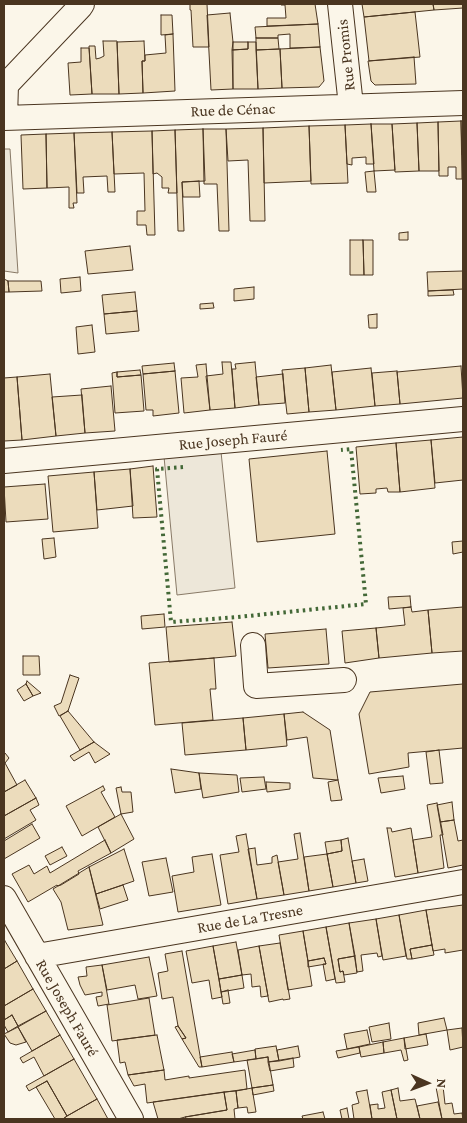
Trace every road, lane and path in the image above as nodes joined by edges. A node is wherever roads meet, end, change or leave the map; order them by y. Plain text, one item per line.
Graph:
1 (82, 4) edge
2 (340, 4) edge
3 (463, 103) edge
4 (351, 106) junction
5 (4, 118) edge
6 (463, 419) edge
7 (4, 461) edge
8 (253, 645) dead end
9 (344, 680) dead end
10 (463, 882) edge
11 (4, 898) edge
12 (37, 956) junction
13 (131, 1119) edge

1 - 5 street
2 - 4 street, Rue Promis
3 - 4 street, Rue de Cénac
4 - 5 street, Rue de Cénac
6 - 7 street, Rue Joseph Fauré
8 - 9 street
10 - 12 street, Rue de La Tresne
11 - 12 street, Rue Joseph Fauré
12 - 13 street, Rue Joseph Fauré

